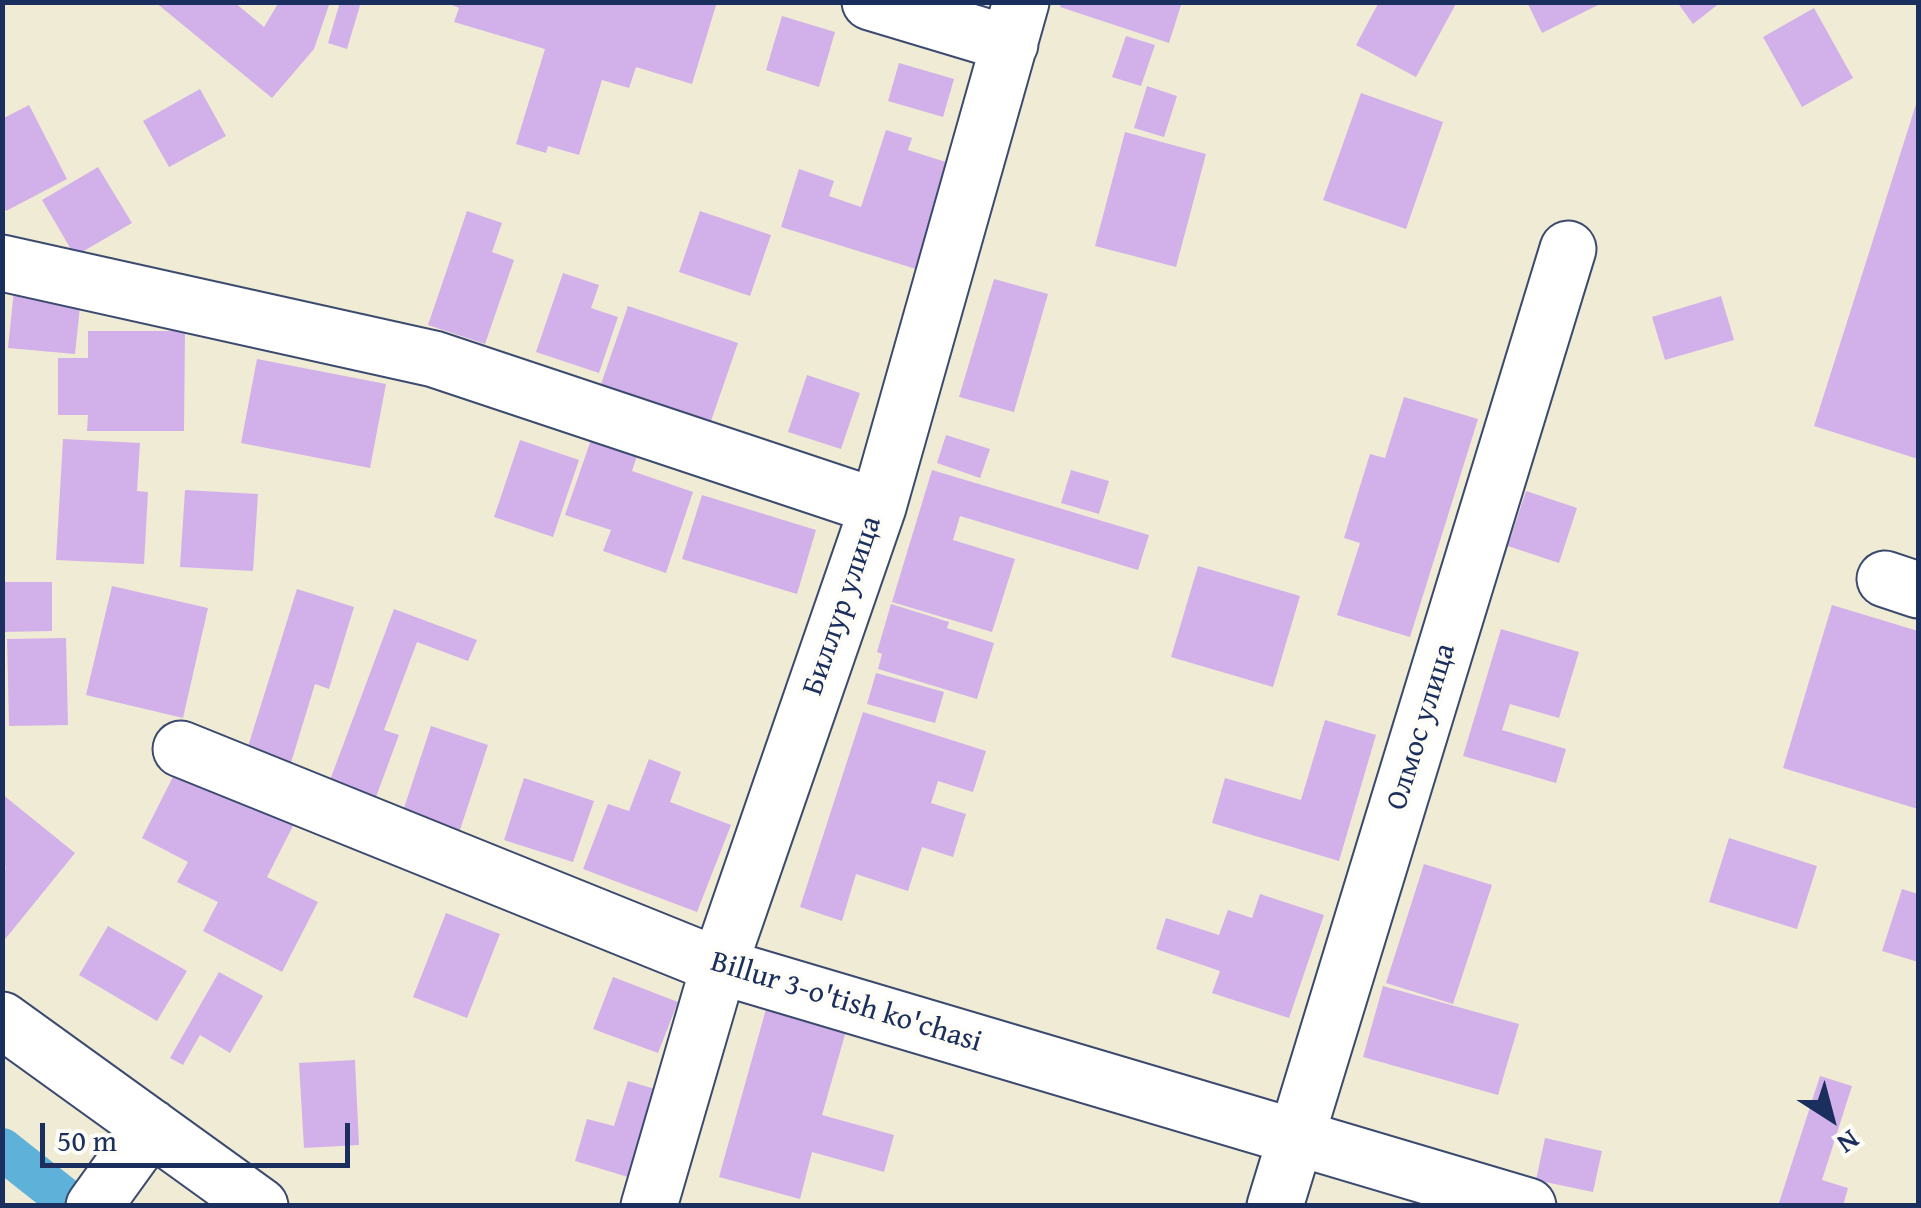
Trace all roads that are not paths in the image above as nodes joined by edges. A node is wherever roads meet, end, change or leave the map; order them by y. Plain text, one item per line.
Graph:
1 (870, 2) edge
2 (1015, 23) edge
3 (1568, 249) dead end
4 (2, 263) edge
5 (878, 507) junction
6 (181, 748) dead end
7 (718, 966) junction
8 (2, 1020) edge
9 (151, 1128) junction
10 (1297, 1139) junction
11 (103, 1192) edge
12 (260, 1206) edge
13 (650, 1206) edge
14 (1275, 1206) edge
15 (1528, 1206) edge

1 - 2 street
2 - 5 street, Биллур улица
3 - 10 street, Олмос улица
4 - 5 street
5 - 7 street, Биллур улица
6 - 7 street, Billur 3-o'tish ko'chasi
7 - 10 street, Billur 3-o'tish ko'chasi
7 - 13 street, Биллур улица
8 - 9 street
9 - 11 street
9 - 12 street
10 - 14 street, Олмос улица
10 - 15 street, Billur 3-o'tish ko'chasi

